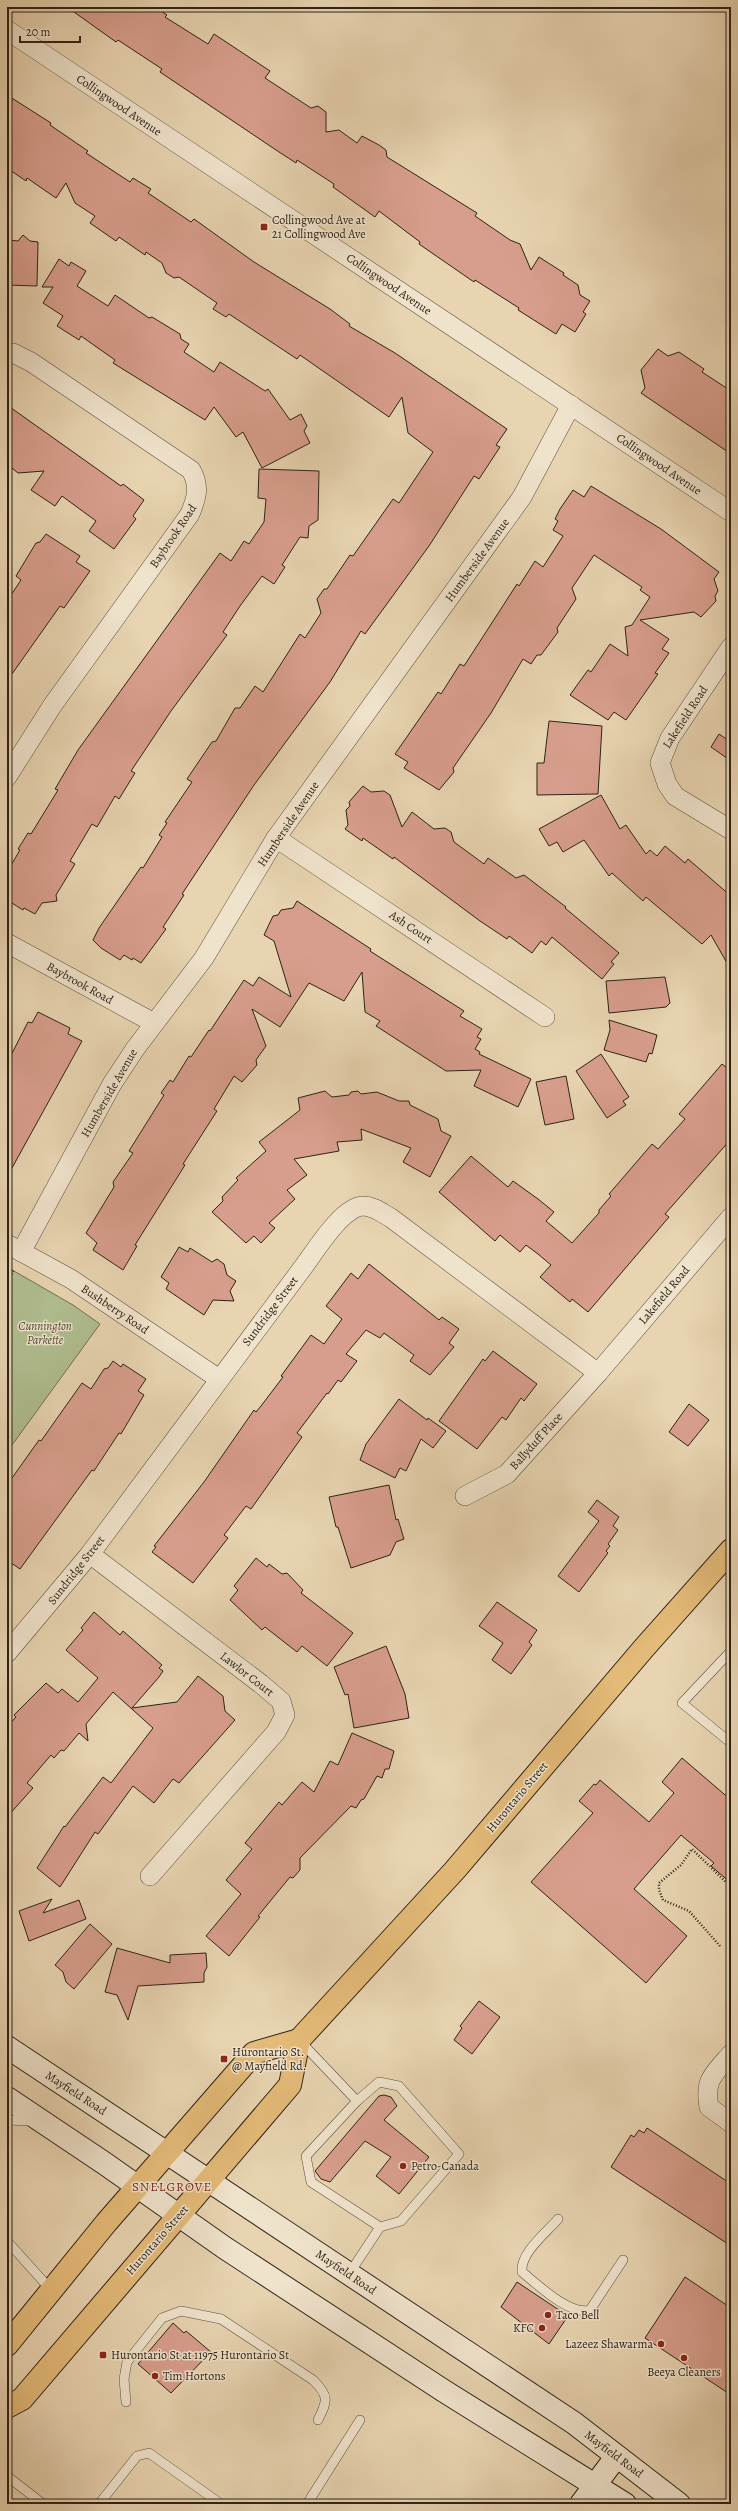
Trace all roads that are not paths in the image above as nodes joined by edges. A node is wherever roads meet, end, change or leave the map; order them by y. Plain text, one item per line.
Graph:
1 (7, 30) edge
2 (7, 353) edge
3 (571, 405) junction
4 (731, 512) edge
5 (731, 647) edge
6 (7, 777) edge
7 (731, 830) edge
8 (276, 838) junction
9 (7, 943) edge
10 (545, 1017) dead end
11 (154, 1023) junction
12 (731, 1217) edge
13 (14, 1255) edge
14 (598, 1373) junction
15 (219, 1379) junction
16 (465, 1496) dead end
17 (731, 1550) edge
18 (90, 1554) junction
19 (731, 1651) edge
20 (7, 1653) edge
21 (731, 1743) edge
22 (150, 1876) dead end
23 (300, 2040) junction
24 (7, 2047) edge
25 (731, 2054) edge
26 (7, 2098) edge
27 (357, 2101) junction
28 (7, 2120) edge
29 (729, 2122) edge
30 (48, 2126) junction
31 (168, 2154) junction
32 (208, 2181) junction
33 (138, 2187) junction
34 (178, 2215) junction
35 (558, 2220) dead end
36 (380, 2227) junction
37 (7, 2241) edge
38 (623, 2260) dead end
39 (350, 2274) junction
40 (51, 2290) junction
41 (7, 2344) edge
42 (126, 2402) dead end
43 (7, 2407) edge
44 (318, 2420) dead end
45 (360, 2420) dead end
46 (616, 2457) junction
47 (7, 2476) edge
48 (595, 2486) junction
49 (43, 2504) edge
50 (99, 2504) edge
51 (222, 2504) edge
52 (307, 2504) edge
53 (581, 2504) edge
54 (625, 2504) edge
55 (679, 2504) edge

1 - 3 street, Collingwood Avenue
2 - 6 street, Baybrook Road
3 - 4 street, Collingwood Avenue
3 - 8 street, Humberside Avenue
5 - 7 street, Lakefield Road
8 - 10 street, Ash Court
8 - 11 street, Humberside Avenue
9 - 11 street, Baybrook Road
11 - 13 street, Humberside Avenue
12 - 14 street, Lakefield Road
13 - 15 street, Bushberry Road
14 - 15 street, Sundridge Street
14 - 16 street, Ballyduff Place
15 - 18 street, Sundridge Street
17 - 23 main road, Hurontario Street
18 - 20 street, Sundridge Street
18 - 22 street, Lawlor Court
19 - 21 lane
23 - 27 lane
23 - 31 main road
23 - 32 main road, Hurontario Street
24 - 31 main road, Mayfield Road
25 - 29 street
26 - 30 main road
27 - 36 lane
27 - 36 lane
28 - 30 lane
30 - 33 main road
31 - 32 main road, Mayfield Road
31 - 33 main road
32 - 34 main road, Hurontario Street
32 - 39 main road, Mayfield Road
33 - 34 main road
33 - 40 main road
34 - 43 main road, Hurontario Street
34 - 48 main road
35 - 38 lane
36 - 39 lane
37 - 40 lane
39 - 46 main road, Mayfield Road
40 - 41 main road
42 - 44 lane
45 - 52 lane
46 - 48 main road
46 - 55 main road, Mayfield Road
47 - 49 lane
48 - 53 main road
48 - 54 main road
50 - 51 lane

